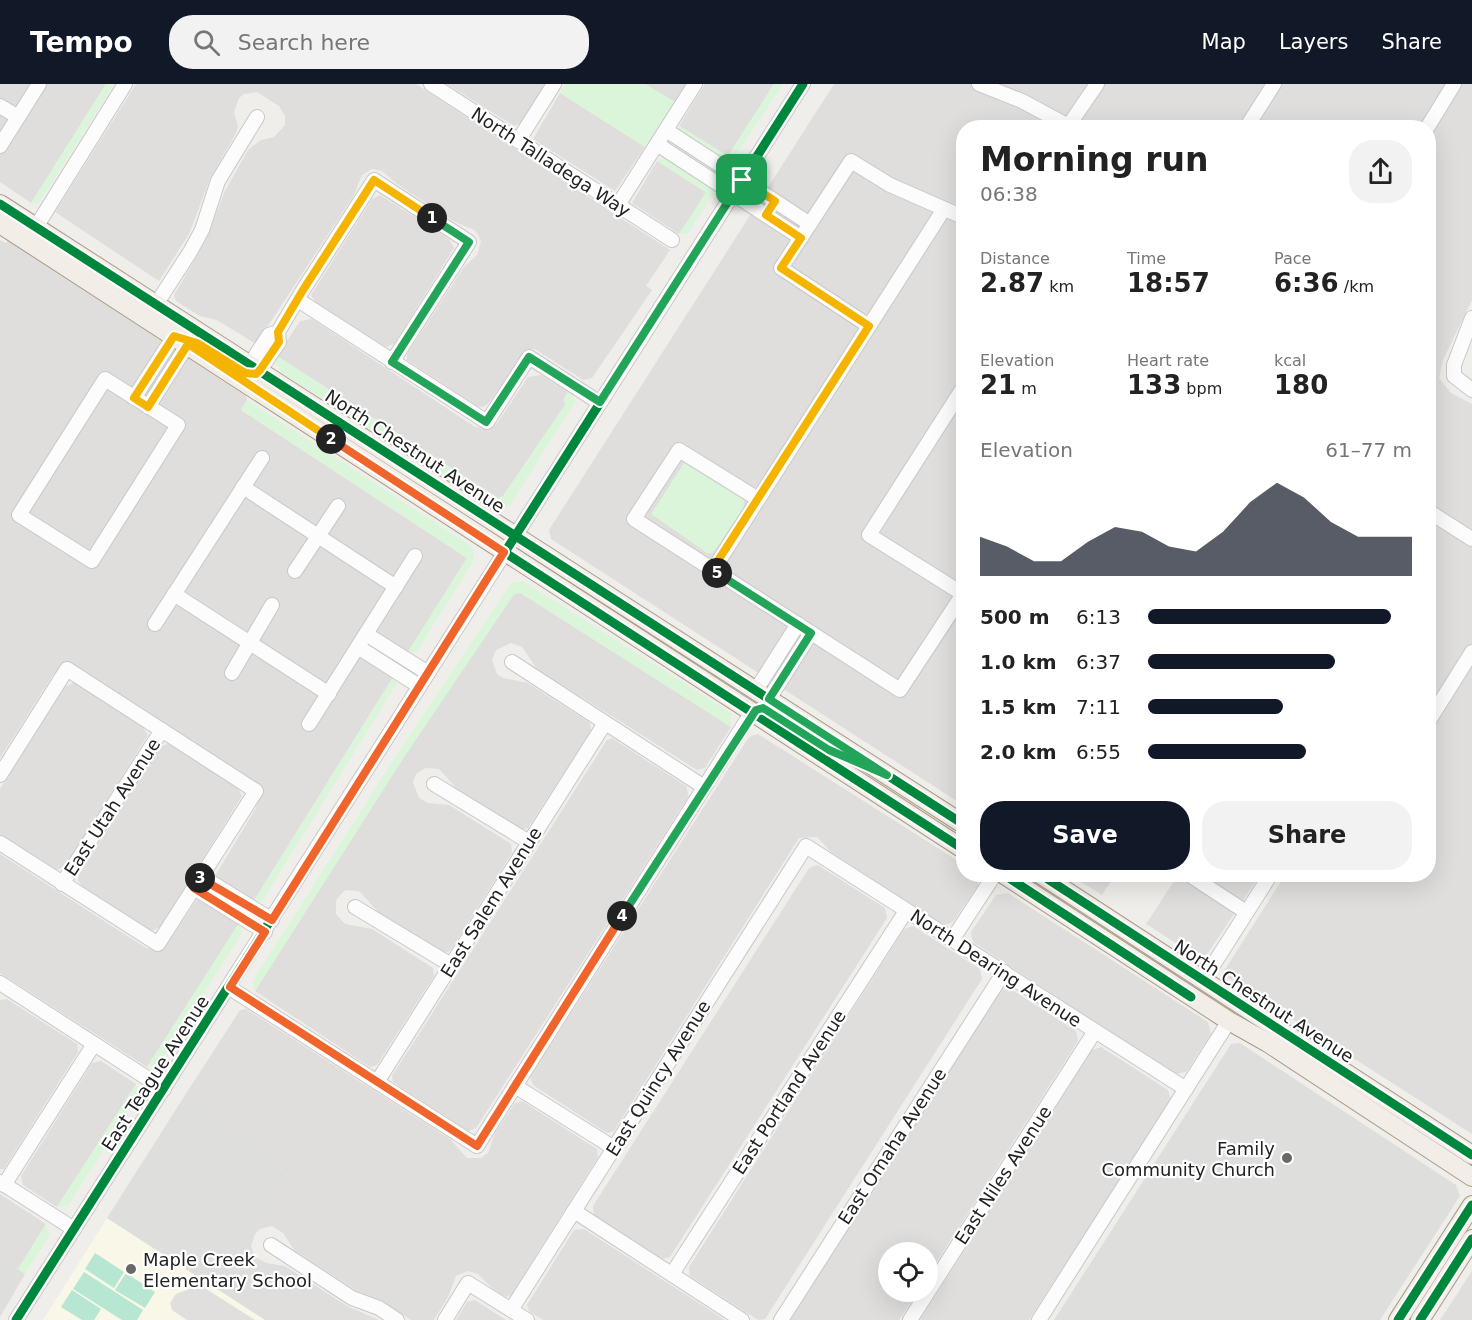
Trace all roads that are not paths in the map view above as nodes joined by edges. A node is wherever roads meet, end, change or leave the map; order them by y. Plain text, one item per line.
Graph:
1 (39, 84) edge
2 (125, 84) edge
3 (431, 84) edge
4 (554, 84) edge
5 (695, 84) edge
6 (803, 84) edge
7 (979, 84) edge
8 (1097, 84) edge
9 (1274, 84) edge
10 (1454, 84) edge
11 (0, 106) edge
12 (18, 117) junction
13 (257, 117) dead end
14 (1059, 120) edge
15 (1075, 120) edge
16 (1251, 120) edge
17 (1432, 120) edge
18 (666, 130) junction
19 (518, 141) junction
20 (657, 144) junction
21 (0, 146) edge
22 (702, 154) junction
23 (693, 167) junction
24 (742, 180) junction
25 (733, 194) junction
26 (775, 201) junction
27 (0, 204) edge
28 (618, 205) junction
29 (944, 209) junction
30 (0, 214) edge
31 (956, 214) edge
32 (766, 215) junction
33 (0, 224) edge
34 (810, 224) junction
35 (36, 227) junction
36 (801, 238) junction
37 (672, 240) dead end
38 (298, 300) junction
39 (157, 303) junction
40 (1472, 318) edge
41 (869, 326) junction
42 (181, 340) junction
43 (392, 362) junction
44 (255, 367) junction
45 (150, 374) junction
46 (164, 382) junction
47 (1472, 390) edge
48 (134, 398) junction
49 (956, 399) edge
50 (600, 402) junction
51 (148, 407) junction
52 (262, 458) dead end
53 (243, 487) junction
54 (758, 499) junction
55 (338, 506) dead end
56 (1436, 516) edge
57 (515, 535) junction
58 (318, 536) junction
59 (1472, 539) edge
60 (504, 552) junction
61 (415, 556) dead end
62 (712, 570) junction
63 (295, 571) dead end
64 (396, 587) junction
65 (956, 590) edge
66 (174, 594) junction
67 (272, 605) dead end
68 (956, 605) edge
69 (155, 624) dead end
70 (798, 624) junction
71 (811, 633) junction
72 (366, 634) junction
73 (250, 644) junction
74 (358, 647) junction
75 (391, 650) junction
76 (1472, 652) edge
77 (512, 662) dead end
78 (383, 663) junction
79 (773, 663) junction
80 (787, 672) junction
81 (428, 673) junction
82 (232, 674) dead end
83 (419, 686) junction
84 (329, 694) junction
85 (763, 694) junction
86 (1436, 709) edge
87 (752, 712) junction
88 (605, 723) junction
89 (309, 724) dead end
90 (162, 730) junction
91 (0, 774) edge
92 (887, 775) junction
93 (434, 784) dead end
94 (704, 787) junction
95 (956, 819) edge
96 (529, 842) junction
97 (0, 843) edge
98 (956, 844) edge
99 (806, 846) joint
100 (197, 882) junction
101 (990, 882) edge
102 (1015, 882) edge
103 (1052, 882) edge
104 (1200, 882) edge
105 (1266, 882) edge
106 (62, 884) junction
107 (356, 907) dead end
108 (906, 910) junction
109 (1246, 912) junction
110 (268, 926) junction
111 (952, 940) junction
112 (451, 965) junction
113 (1004, 972) junction
114 (1203, 981) junction
115 (0, 984) edge
116 (230, 987) junction
117 (1229, 1021) junction
118 (1274, 1028) junction
119 (1095, 1031) junction
120 (94, 1044) junction
121 (377, 1082) junction
122 (515, 1086) junction
123 (164, 1089) junction
124 (1186, 1089) junction
125 (614, 1148) junction
126 (1472, 1155) edge
127 (1472, 1177) edge
128 (2, 1183) edge
129 (1472, 1205) edge
130 (574, 1210) junction
131 (74, 1229) junction
132 (1472, 1239) edge
133 (271, 1245) dead end
134 (672, 1274) junction
135 (511, 1310) junction
136 (16, 1320) edge
137 (397, 1320) edge
138 (445, 1320) edge
139 (527, 1320) edge
140 (742, 1320) edge
141 (781, 1320) edge
142 (910, 1320) edge
143 (1039, 1320) edge
144 (1398, 1320) edge
145 (1420, 1320) edge

1 - 12 street
2 - 35 street
3 - 19 street, North Talladega Way
4 - 19 street
5 - 18 street
6 - 24 street, East Teague Avenue
7 - 14 street
8 - 15 street
9 - 16 street
10 - 17 street
11 - 12 street
12 - 21 street
13 - 39 street
18 - 20 street
18 - 22 street
19 - 28 street, North Talladega Way
20 - 23 street
20 - 28 street
22 - 23 street
22 - 24 street
23 - 25 street
24 - 25 street, East Teague Avenue
24 - 26 street
25 - 32 street
25 - 50 street, East Teague Avenue
26 - 32 street
26 - 34 street
27 - 35 main road, North Chestnut Avenue
28 - 37 street, North Talladega Way
29 - 31 street
29 - 34 street
29 - 41 street
30 - 35 main road
32 - 36 street
33 - 42 main road, North Chestnut Avenue
34 - 36 street
35 - 39 main road, North Chestnut Avenue
36 - 41 street
38 - 43 street
38 - 43 street
38 - 44 street
39 - 44 main road, North Chestnut Avenue
40 - 47 street
41 - 54 street
42 - 44 main road
42 - 45 street
42 - 46 street
42 - 60 main road, North Chestnut Avenue
43 - 50 street
44 - 57 main road, North Chestnut Avenue
45 - 46 street
45 - 48 street
46 - 51 street
48 - 51 street
48 - 51 street
49 - 65 street
50 - 57 street, East Teague Avenue
52 - 53 street
53 - 58 street
53 - 66 street
54 - 62 street
54 - 62 street
55 - 58 street
56 - 59 street
57 - 60 street, East Teague Avenue
57 - 85 main road, North Chestnut Avenue
58 - 63 street
58 - 64 street
60 - 81 street, East Teague Avenue
60 - 87 main road, North Chestnut Avenue
61 - 64 street
62 - 70 street
64 - 72 street
66 - 69 street
66 - 73 street
67 - 73 street
68 - 71 street
70 - 71 street
70 - 79 street
71 - 80 street
72 - 74 street
72 - 75 street
73 - 82 street
73 - 84 street
74 - 78 street
74 - 84 street
75 - 78 street
75 - 81 street
76 - 86 street
77 - 88 street
78 - 83 street
79 - 80 street
79 - 85 street
80 - 85 street
81 - 83 street, East Teague Avenue
83 - 110 street, East Teague Avenue
84 - 89 street
85 - 92 main road, North Chestnut Avenue
87 - 92 main road
87 - 94 street
87 - 98 main road, North Chestnut Avenue
88 - 94 street
88 - 96 street, East Salem Avenue
90 - 91 street
90 - 100 street
90 - 106 street, East Utah Avenue
92 - 95 main road, North Chestnut Avenue
93 - 96 street
94 - 122 street
96 - 112 street, East Salem Avenue
97 - 106 street
99 - 108 street, North Dearing Avenue
99 - 125 street, East Quincy Avenue
100 - 106 street
100 - 110 street
101 - 111 street
102 - 117 main road, North Chestnut Avenue
103 - 114 main road, North Chestnut Avenue
104 - 109 street
105 - 109 street
107 - 112 street
108 - 111 street, North Dearing Avenue
108 - 134 street, East Portland Avenue
109 - 114 street
110 - 116 street, East Teague Avenue
111 - 113 street, North Dearing Avenue
112 - 121 street, East Salem Avenue
113 - 119 street, North Dearing Avenue
113 - 141 street, East Omaha Avenue
114 - 118 main road, North Chestnut Avenue
115 - 120 street
116 - 121 street
116 - 123 street, East Teague Avenue
117 - 118 main road
117 - 124 street
117 - 127 main road, North Chestnut Avenue
118 - 126 main road, North Chestnut Avenue
119 - 124 street, North Dearing Avenue
119 - 142 street, East Niles Avenue
120 - 123 street
120 - 128 street
121 - 122 street
122 - 125 street
123 - 131 street, East Teague Avenue
124 - 143 street
125 - 130 street, East Quincy Avenue
128 - 131 street
129 - 144 main road
130 - 134 street
130 - 135 street, East Quincy Avenue
131 - 136 street, East Teague Avenue
132 - 145 main road
133 - 137 street
134 - 140 street
135 - 138 street
135 - 139 street

